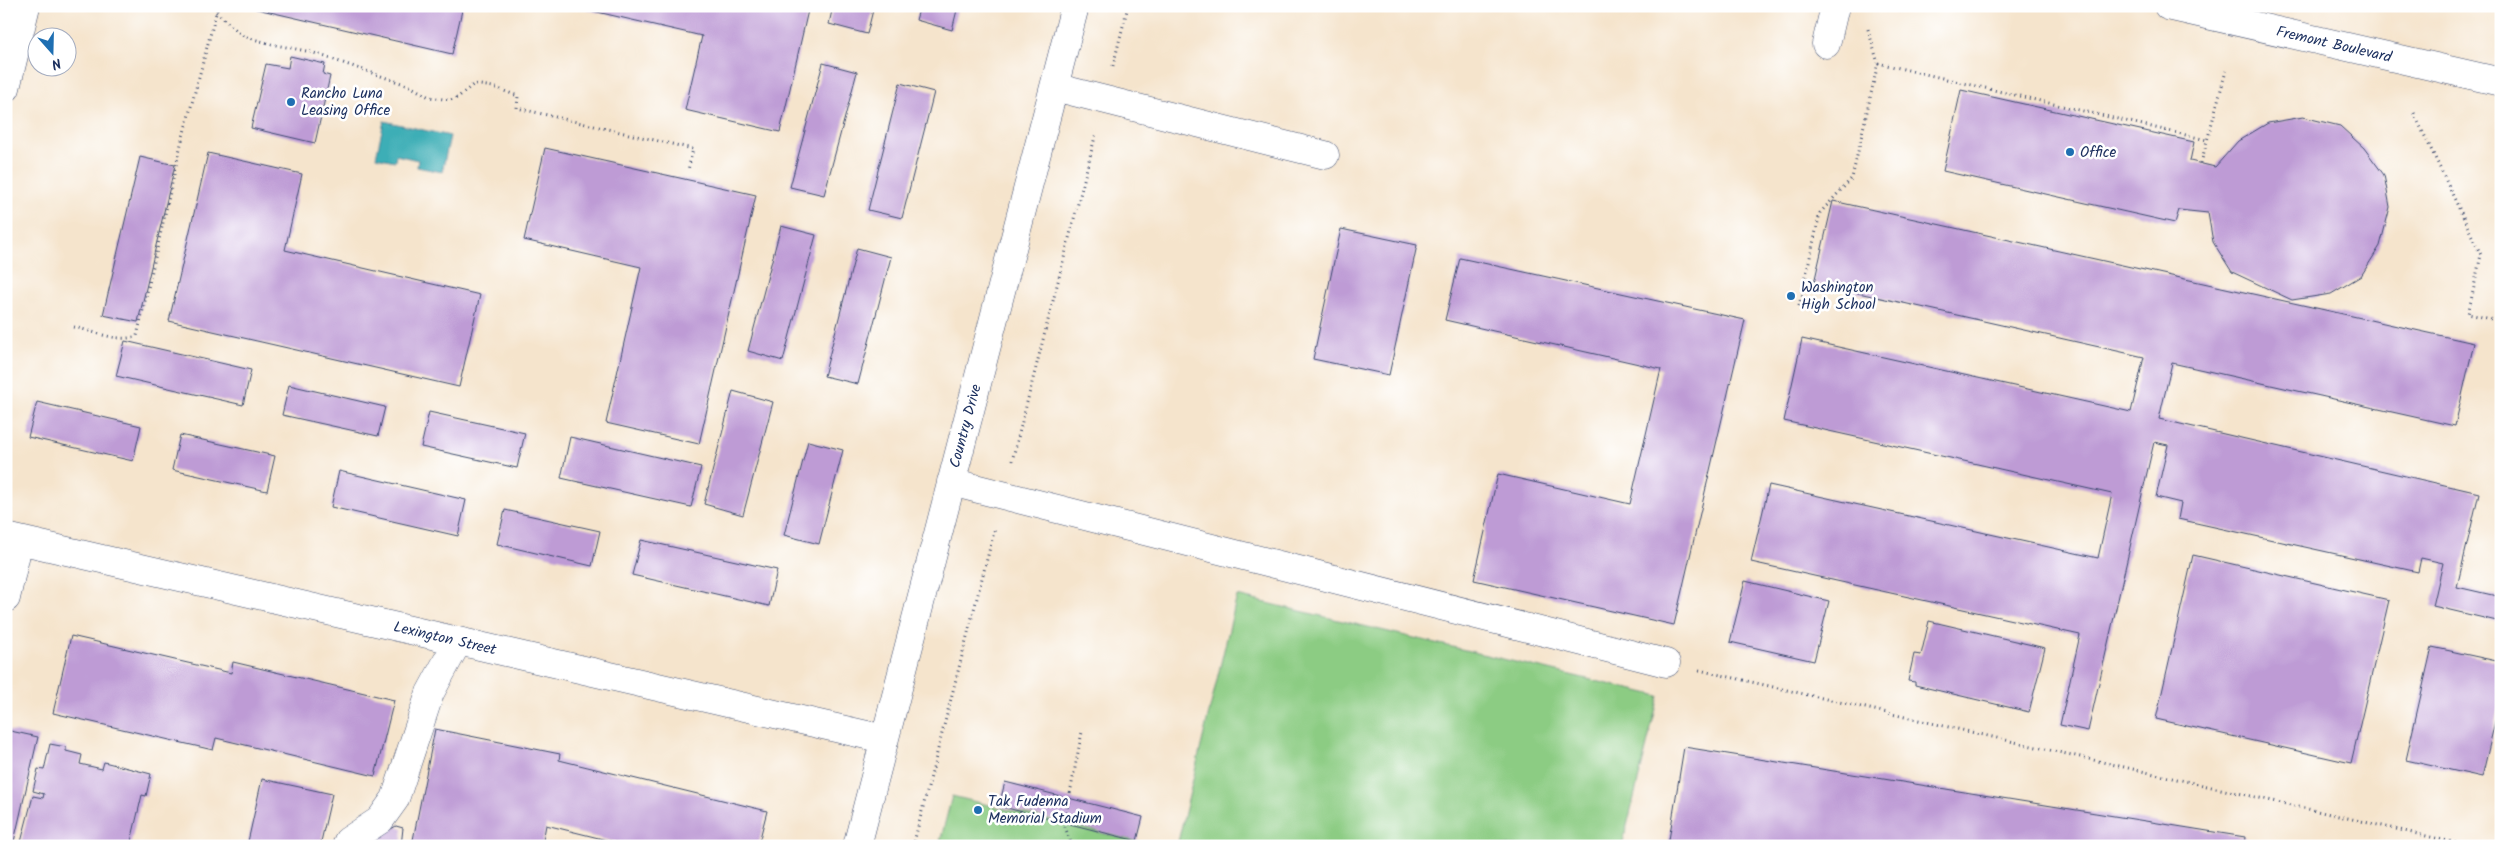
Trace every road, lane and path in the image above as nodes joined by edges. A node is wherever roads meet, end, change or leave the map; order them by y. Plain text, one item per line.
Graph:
1 (26, 6) edge
2 (218, 6) edge
3 (1075, 6) edge
4 (1128, 6) edge
5 (1835, 6) edge
6 (2168, 6) edge
7 (216, 12) junction
8 (1864, 17) dead end
9 (1826, 44) dead end
10 (1878, 63) junction
11 (2226, 71) dead end
12 (2501, 82) edge
13 (1054, 87) junction
14 (6, 88) edge
15 (1104, 100) junction
16 (2414, 113) dead end
17 (2207, 140) junction
18 (1326, 156) dead end
19 (2201, 163) dead end
20 (688, 170) dead end
21 (1799, 306) dead end
22 (2501, 321) edge
23 (74, 327) dead end
24 (951, 482) junction
25 (1003, 495) junction
26 (13, 538) edge
27 (6, 598) edge
28 (458, 640) junction
29 (1666, 663) joint
30 (1082, 732) dead end
31 (884, 739) junction
32 (346, 846) edge
33 (857, 846) edge
34 (913, 846) edge
35 (1072, 846) edge
36 (2470, 846) edge

1 - 14 street
2 - 7 path
3 - 13 street, Country Drive
4 - 15 path
5 - 9 street
6 - 12 street, Fremont Boulevard
7 - 20 path
7 - 23 path
8 - 10 path
10 - 17 path
10 - 21 path
11 - 17 path
13 - 15 street
13 - 24 street, Country Drive
15 - 18 street
15 - 25 path
16 - 22 path
17 - 19 path
24 - 25 street
24 - 31 street, Country Drive
25 - 29 street
25 - 34 path
26 - 27 street
26 - 28 street, Lexington Street
28 - 31 street, Lexington Street
28 - 32 street
29 - 36 path
30 - 35 path
31 - 33 street, Country Drive

